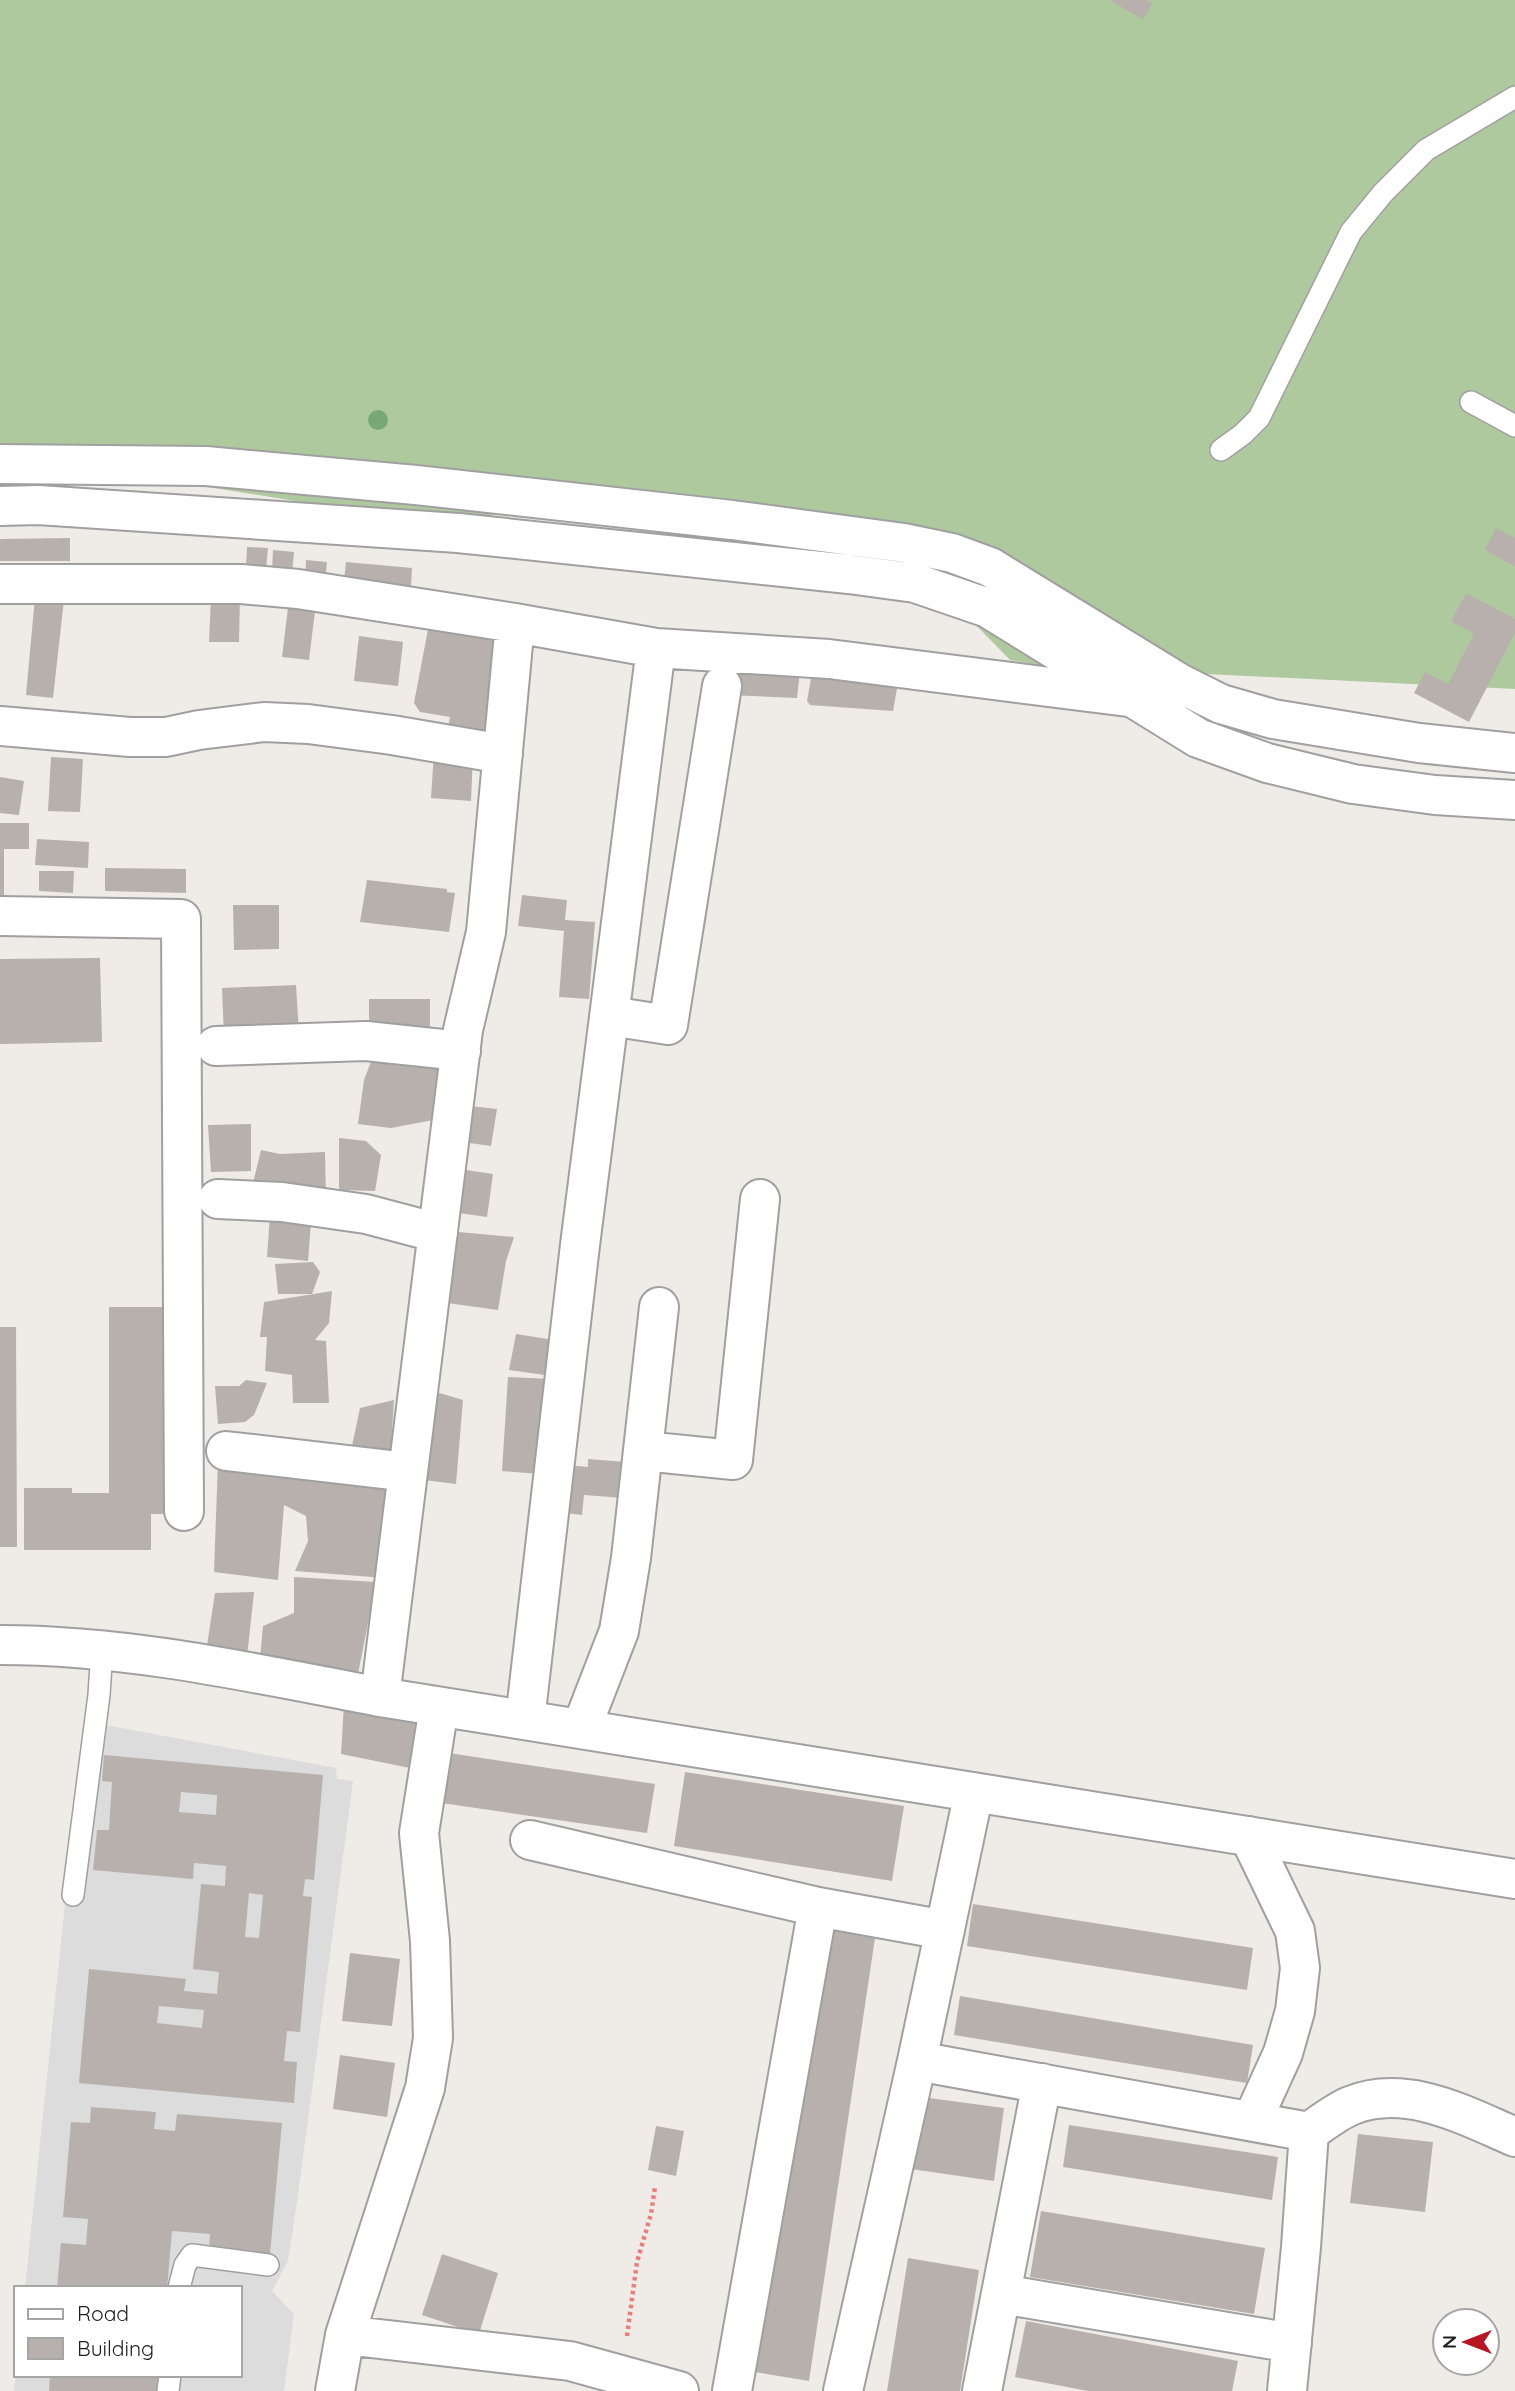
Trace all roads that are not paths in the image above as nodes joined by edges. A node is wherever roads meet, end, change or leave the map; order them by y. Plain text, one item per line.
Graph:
1 (1515, 97) edge
2 (1471, 402) dead end
3 (1515, 426) edge
4 (1221, 450) dead end
5 (0, 464) edge
6 (0, 506) edge
7 (0, 584) edge
8 (515, 622) junction
9 (656, 648) junction
10 (722, 686) dead end
11 (1129, 697) junction
12 (0, 726) edge
13 (1515, 753) edge
14 (503, 754) junction
15 (1515, 800) edge
16 (0, 916) edge
17 (610, 1016) junction
18 (216, 1046) dead end
19 (461, 1051) junction
20 (218, 1199) dead end
21 (760, 1199) dead end
22 (438, 1233) junction
23 (659, 1307) dead end
24 (226, 1451) dead end
25 (644, 1451) junction
26 (408, 1472) junction
27 (184, 1511) dead end
28 (0, 1646) edge
29 (102, 1649) junction
30 (380, 1697) junction
31 (439, 1707) junction
32 (525, 1720) junction
33 (581, 1729) junction
34 (974, 1792) junction
35 (1249, 1836) junction
36 (530, 1840) dead end
37 (1515, 1879) edge
38 (73, 1895) dead end
39 (818, 1907) junction
40 (945, 1930) junction
41 (917, 2061) junction
42 (1042, 2083) junction
43 (1252, 2121) junction
44 (1309, 2132) junction
45 (1515, 2137) edge
46 (268, 2265) dead end
47 (180, 2286) edge
48 (1001, 2294) junction
49 (345, 2335) junction
50 (1292, 2343) junction
51 (567, 2376) edge
52 (335, 2391) edge
53 (679, 2391) edge
54 (732, 2391) edge
55 (843, 2391) edge
56 (982, 2391) edge
57 (1287, 2391) edge

1 - 4 lane
2 - 3 lane
5 - 13 street
6 - 11 street
7 - 8 street
8 - 9 street
8 - 14 street
9 - 11 street
9 - 17 street
10 - 17 street
11 - 15 street
12 - 14 street
14 - 19 street
16 - 27 street
17 - 32 street
18 - 19 street
19 - 22 street
20 - 22 street
21 - 25 street
22 - 26 street
23 - 25 street
24 - 26 street
25 - 33 street
26 - 30 street
28 - 29 street
29 - 30 street
29 - 38 lane
30 - 31 street
31 - 32 street
31 - 49 street
32 - 33 street
33 - 34 street
34 - 35 street
34 - 40 street
35 - 37 street
35 - 43 street
36 - 39 street
39 - 40 street
39 - 54 street
40 - 41 street
41 - 42 street
41 - 55 street
42 - 43 street
42 - 48 street
43 - 44 street
44 - 45 street
44 - 50 street
46 - 47 lane
48 - 50 street
48 - 56 street
49 - 51 street
49 - 52 street
50 - 57 street
51 - 53 street

